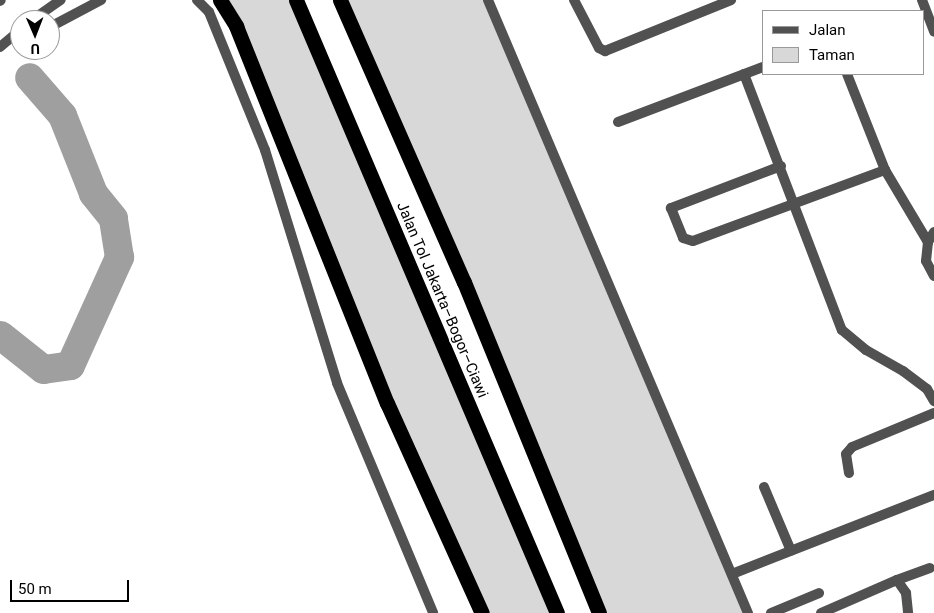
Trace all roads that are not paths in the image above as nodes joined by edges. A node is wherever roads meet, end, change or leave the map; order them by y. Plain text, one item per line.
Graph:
1 (61, 0) edge
2 (101, 0) edge
3 (197, 0) edge
4 (220, 0) edge
5 (296, 0) edge
6 (340, 0) edge
7 (488, 0) edge
8 (574, 0) edge
9 (731, 0) edge
10 (922, 0) edge
11 (46, 10) edge
12 (925, 14) edge
13 (60, 22) edge
14 (934, 32) edge
15 (10, 39) edge
16 (0, 48) edge
17 (762, 67) edge
18 (744, 74) junction
19 (846, 75) edge
20 (618, 122) dead end
21 (781, 166) junction
22 (885, 170) junction
23 (795, 201) junction
24 (934, 232) edge
25 (928, 242) junction
26 (934, 276) edge
27 (934, 401) edge
28 (934, 413) edge
29 (849, 473) dead end
30 (764, 487) dead end
31 (934, 495) edge
32 (791, 552) junction
33 (930, 568) dead end
34 (732, 574) junction
35 (897, 580) junction
36 (819, 593) dead end
37 (433, 613) edge
38 (482, 613) edge
39 (556, 613) edge
40 (599, 613) edge
41 (748, 613) edge
42 (771, 613) edge
43 (821, 613) edge
44 (908, 613) edge

1 - 11 street
2 - 13 street
3 - 37 street
4 - 38 highway
5 - 39 highway, Jalan Tol Jakarta–Bogor–Ciawi
6 - 40 highway, Jalan Tol Jakarta–Bogor–Ciawi
7 - 34 street
8 - 9 street
10 - 12 street
12 - 14 street
15 - 16 street
17 - 18 street
18 - 20 street
18 - 21 street
19 - 22 street
21 - 23 street
21 - 23 street
22 - 23 street
22 - 25 street
23 - 27 street
24 - 25 street
25 - 26 street
28 - 29 street
30 - 32 street
31 - 32 street
32 - 34 street
33 - 35 street
34 - 41 street
35 - 43 street
35 - 44 street
36 - 42 street

